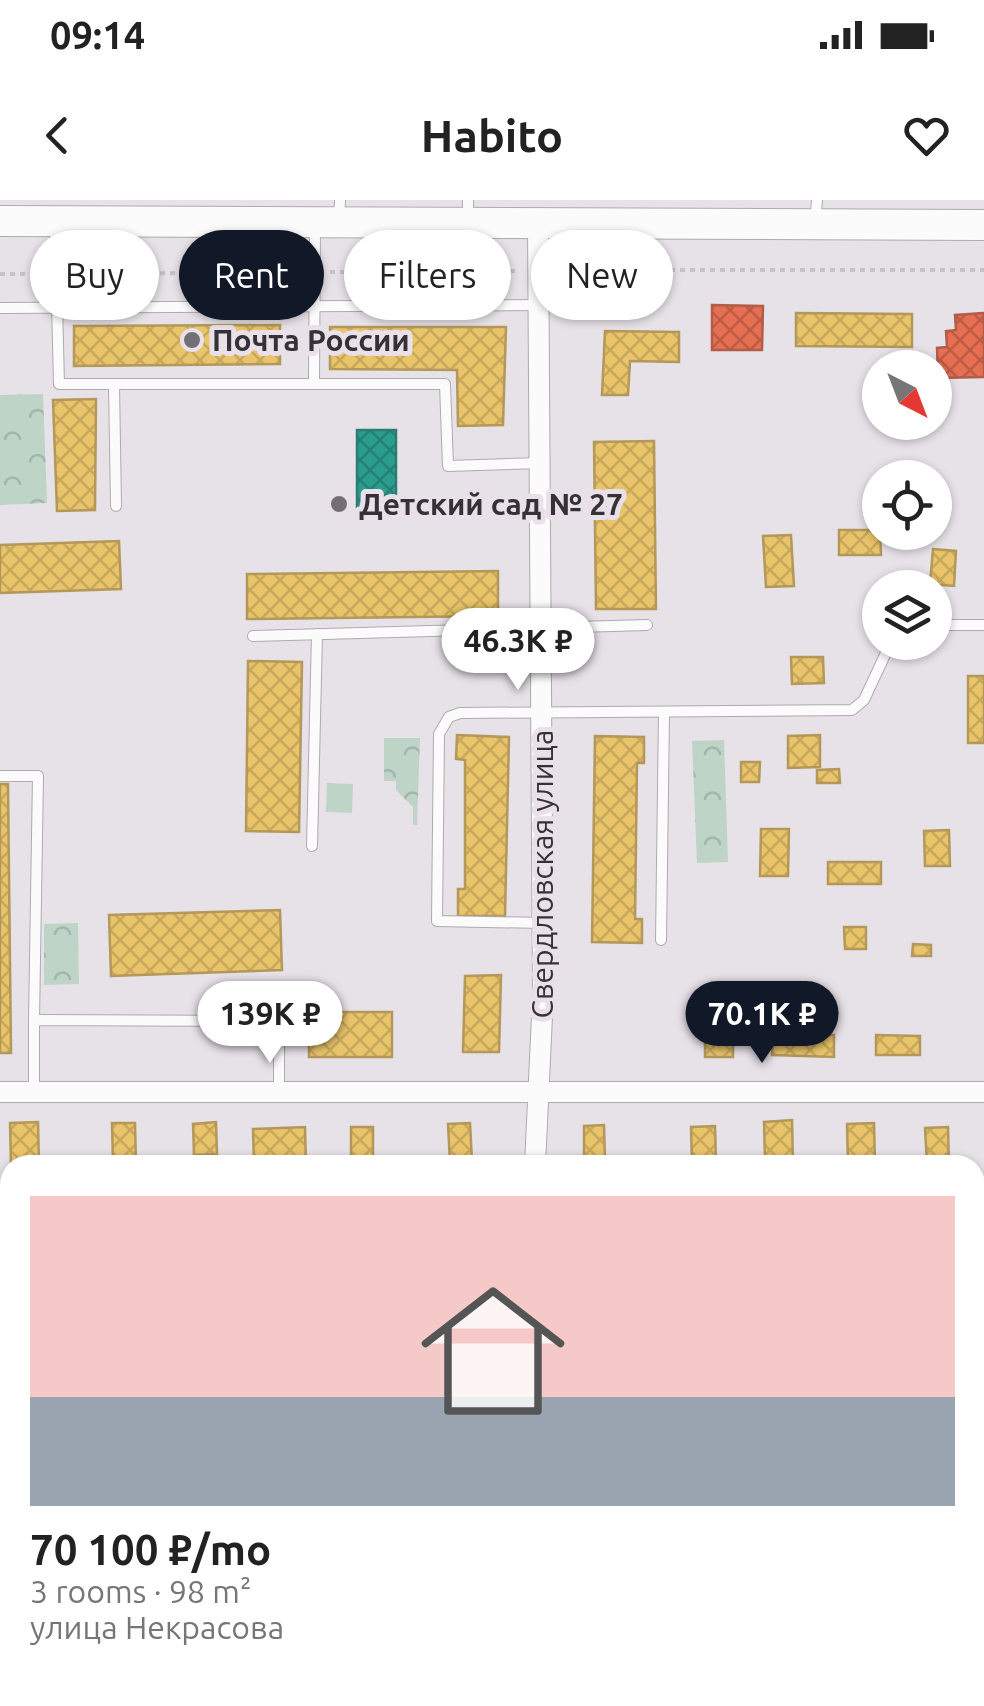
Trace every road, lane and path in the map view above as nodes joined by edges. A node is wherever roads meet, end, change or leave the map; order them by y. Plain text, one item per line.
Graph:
1 (468, 211) edge
2 (816, 212) edge
3 (332, 215) edge
4 (0, 221) edge
5 (55, 222) junction
6 (538, 223) junction
7 (984, 225) edge
8 (55, 230) edge
9 (538, 230) edge
10 (324, 242) edge
11 (531, 270) edge
12 (673, 270) edge
13 (984, 270) edge
14 (324, 272) edge
15 (179, 273) edge
16 (0, 274) edge
17 (531, 304) edge
18 (324, 306) edge
19 (30, 307) edge
20 (0, 308) edge
21 (57, 320) edge
22 (315, 320) edge
23 (539, 320) edge
24 (314, 382) junction
25 (114, 384) junction
26 (540, 463) junction
27 (116, 506) dead end
28 (952, 624) edge
29 (646, 625) dead end
30 (984, 625) edge
31 (542, 627) junction
32 (318, 634) junction
33 (253, 636) dead end
34 (883, 660) edge
35 (543, 714) junction
36 (664, 714) junction
37 (0, 776) edge
38 (312, 846) dead end
39 (543, 923) junction
40 (661, 940) dead end
41 (34, 1020) junction
42 (279, 1091) junction
43 (540, 1091) junction
44 (0, 1092) edge
45 (34, 1092) junction
46 (984, 1092) edge
47 (536, 1155) edge

1 - 3 main road
1 - 6 main road
2 - 6 main road
2 - 7 main road
3 - 5 main road
3 - 10 lane
4 - 5 main road
5 - 8 lane
6 - 9 street, Свердловская улица
11 - 14 path
12 - 13 path
15 - 16 path
17 - 18 lane
19 - 20 lane
21 - 25 lane
22 - 24 lane
23 - 26 street, Свердловская улица
24 - 25 lane
24 - 26 lane
25 - 27 lane
26 - 31 street, Свердловская улица
28 - 30 lane
29 - 31 lane
31 - 32 lane
31 - 35 street, Свердловская улица
32 - 33 lane
32 - 38 lane
34 - 36 lane
35 - 36 lane
35 - 39 street, Свердловская улица
35 - 39 lane
36 - 40 lane
37 - 41 lane
39 - 43 street, Свердловская улица
41 - 42 lane
41 - 45 lane
42 - 43 street
42 - 45 street
43 - 46 street
43 - 47 street, Свердловская улица
44 - 45 street

